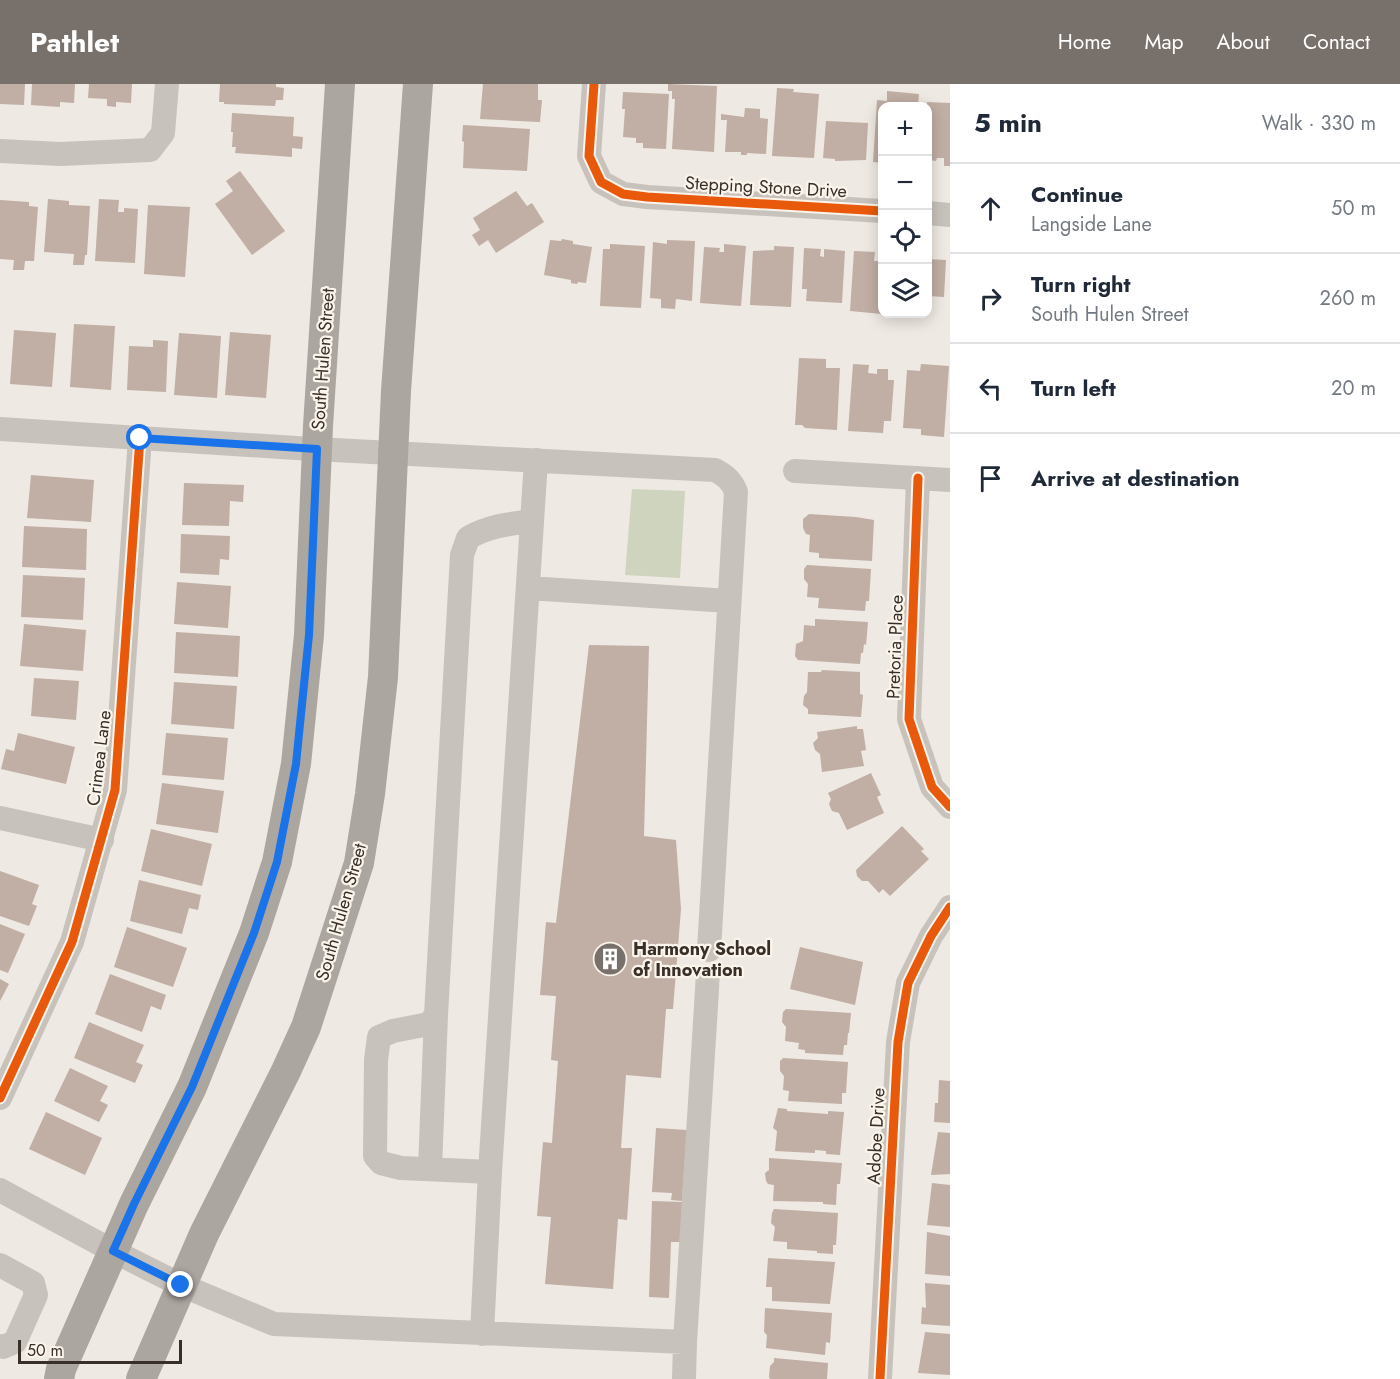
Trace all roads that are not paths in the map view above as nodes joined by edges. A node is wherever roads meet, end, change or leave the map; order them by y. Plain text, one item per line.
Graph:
1 (340, 84) edge
2 (418, 84) edge
3 (594, 84) edge
4 (167, 91) edge
5 (0, 151) edge
6 (878, 211) edge
7 (932, 213) edge
8 (950, 215) edge
9 (0, 429) edge
10 (140, 438) junction
11 (317, 449) junction
12 (393, 452) junction
13 (536, 460) junction
14 (795, 471) dead end
15 (918, 478) junction
16 (950, 480) edge
17 (532, 521) junction
18 (528, 588) junction
19 (729, 601) junction
20 (950, 807) edge
21 (0, 818) edge
22 (102, 840) junction
23 (950, 907) edge
24 (709, 951) tunnel mouth
25 (707, 990) tunnel mouth
26 (436, 1015) junction
27 (0, 1098) edge
28 (430, 1169) junction
29 (490, 1172) junction
30 (3, 1199) edge
31 (113, 1251) junction
32 (0, 1266) edge
33 (181, 1285) junction
34 (482, 1334) junction
35 (685, 1342) junction
36 (0, 1346) edge
37 (59, 1379) edge
38 (141, 1379) edge
39 (684, 1379) edge
40 (880, 1379) edge

1 - 11 main road, South Hulen Street
2 - 12 main road, South Hulen Street
3 - 6 street, Stepping Stone Drive
4 - 5 street
7 - 8 street
9 - 10 street
10 - 11 street
10 - 22 street, Crimea Lane
11 - 12 street
11 - 31 main road, South Hulen Street
12 - 13 street
12 - 33 main road, South Hulen Street
13 - 17 street
13 - 19 street
14 - 15 street
15 - 16 street
15 - 20 street, Pretoria Place
17 - 18 street
17 - 26 street
18 - 19 street
18 - 29 street
19 - 24 street
21 - 22 street
22 - 27 street, Crimea Lane
23 - 40 street, Adobe Drive
25 - 35 street
26 - 28 street
26 - 28 street
28 - 29 street
29 - 34 street
30 - 31 street
31 - 33 street
31 - 37 main road, South Hulen Street
32 - 36 street
33 - 34 street
33 - 38 main road, South Hulen Street
34 - 35 street
35 - 39 street

